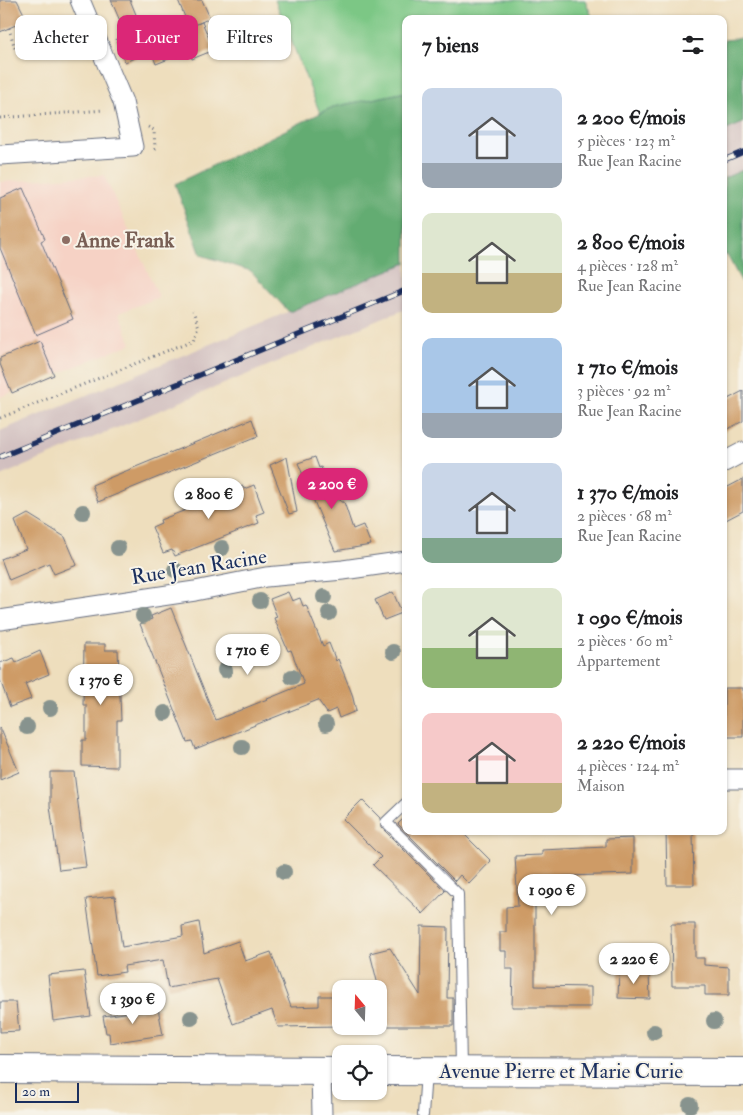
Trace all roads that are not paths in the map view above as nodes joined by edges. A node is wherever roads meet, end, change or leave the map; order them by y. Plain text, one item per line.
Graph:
1 (80, 0) edge
2 (0, 155) edge
3 (743, 452) edge
4 (727, 460) edge
5 (402, 562) edge
6 (0, 620) edge
7 (727, 779) edge
8 (743, 779) edge
9 (402, 807) edge
10 (0, 1069) edge
11 (331, 1071) edge
12 (387, 1071) edge
13 (426, 1071) junction
14 (461, 1071) junction
15 (743, 1072) edge
16 (322, 1115) edge
17 (423, 1115) edge

1 - 2 street
3 - 4 street
5 - 6 street, Rue Jean Racine
7 - 8 street
9 - 14 lane
10 - 11 main road
11 - 16 street
12 - 13 main road, Avenue Pierre et Marie Curie
13 - 14 main road, Avenue Pierre et Marie Curie
13 - 17 lane
14 - 15 main road, Avenue Pierre et Marie Curie

